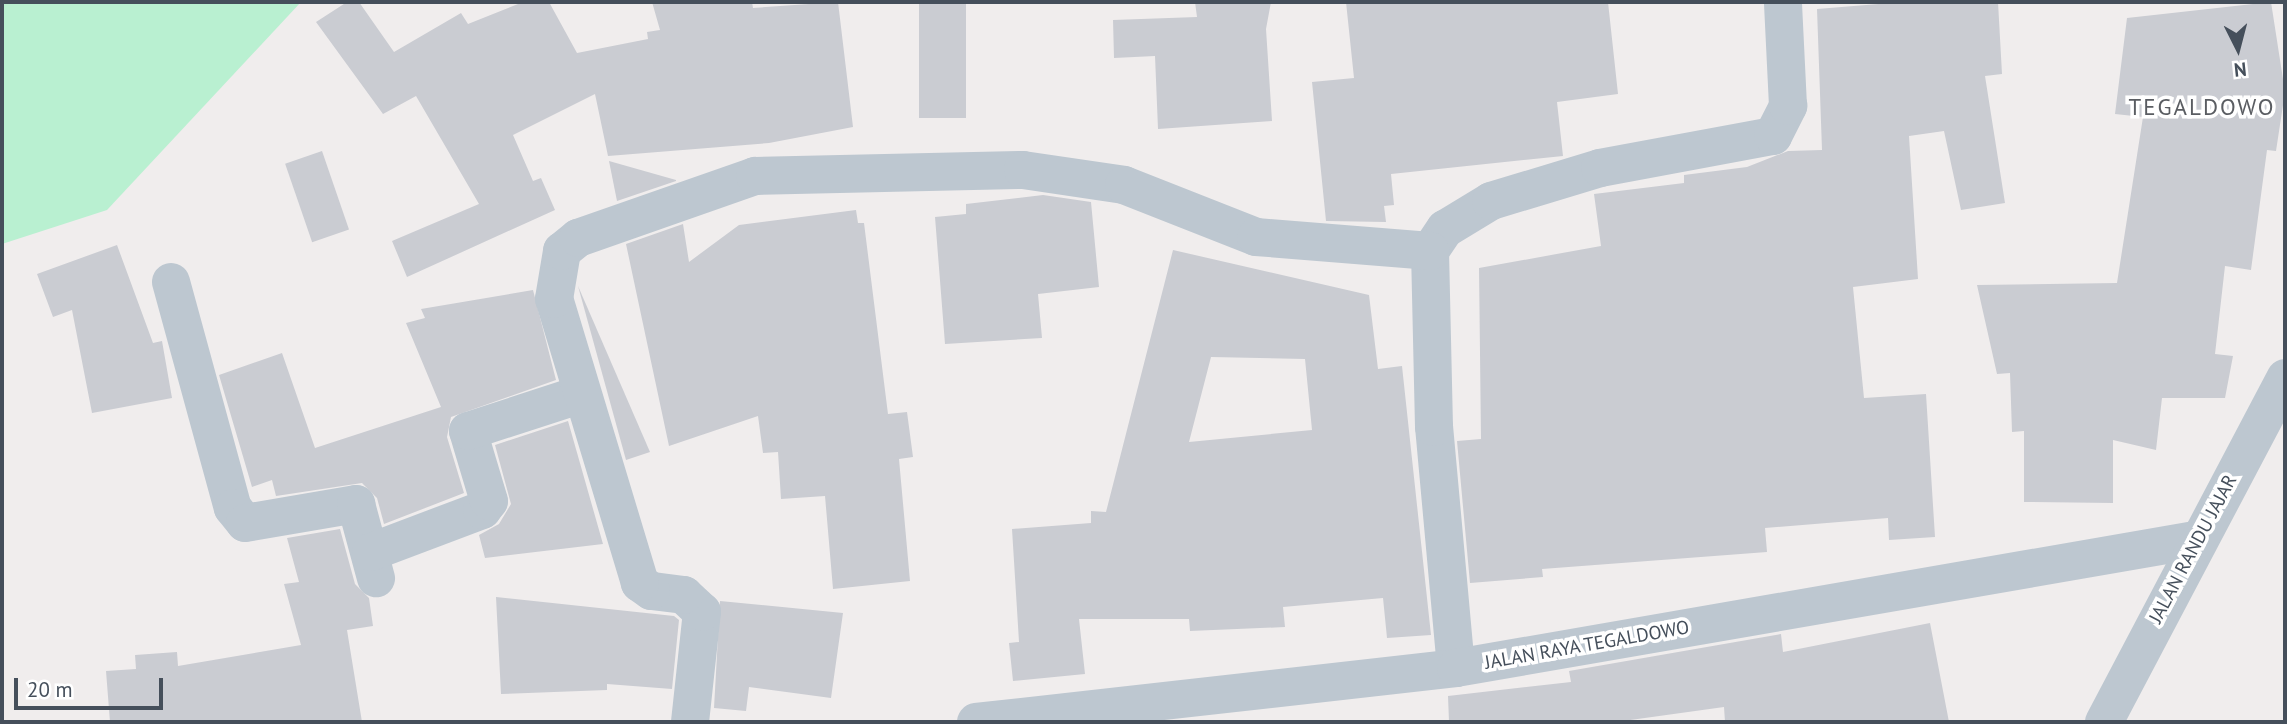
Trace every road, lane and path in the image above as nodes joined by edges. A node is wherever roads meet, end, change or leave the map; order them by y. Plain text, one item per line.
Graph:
1 (1783, 2) edge
2 (1430, 251) junction
3 (171, 282) dead end
4 (2285, 378) edge
5 (579, 395) junction
6 (2271, 433) edge
7 (2195, 540) junction
8 (1456, 668) junction
9 (1213, 710) edge
10 (690, 722) edge
11 (976, 722) edge
12 (2104, 722) edge

1 - 2 street
2 - 5 street
2 - 8 street
3 - 5 street
4 - 6 street, JALAN RANDU JAJAR
5 - 10 street
6 - 7 street, JALAN RANDU JAJAR
7 - 8 street, JALAN RAYA TEGALDOWO
7 - 12 street, JALAN RANDU JAJAR
8 - 9 street, JALAN RAYA TEGALDOWO
9 - 11 street, JALAN RAYA TEGALDOWO

